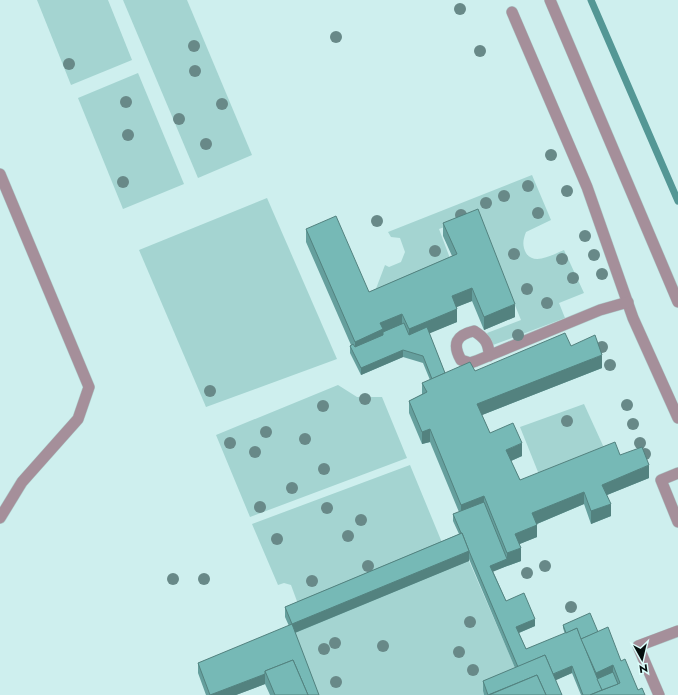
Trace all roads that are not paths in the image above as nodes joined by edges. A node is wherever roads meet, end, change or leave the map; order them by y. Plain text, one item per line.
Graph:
1 (550, 0) edge
2 (512, 12) dead end
3 (0, 174) edge
4 (628, 302) junction
5 (678, 302) edge
6 (489, 356) dead end
7 (678, 418) edge
8 (678, 473) edge
9 (0, 518) edge
10 (678, 522) edge
11 (678, 631) edge
12 (659, 695) edge

1 - 5 street
2 - 4 street
3 - 9 street
4 - 6 street
4 - 7 street
8 - 10 street
11 - 12 street

